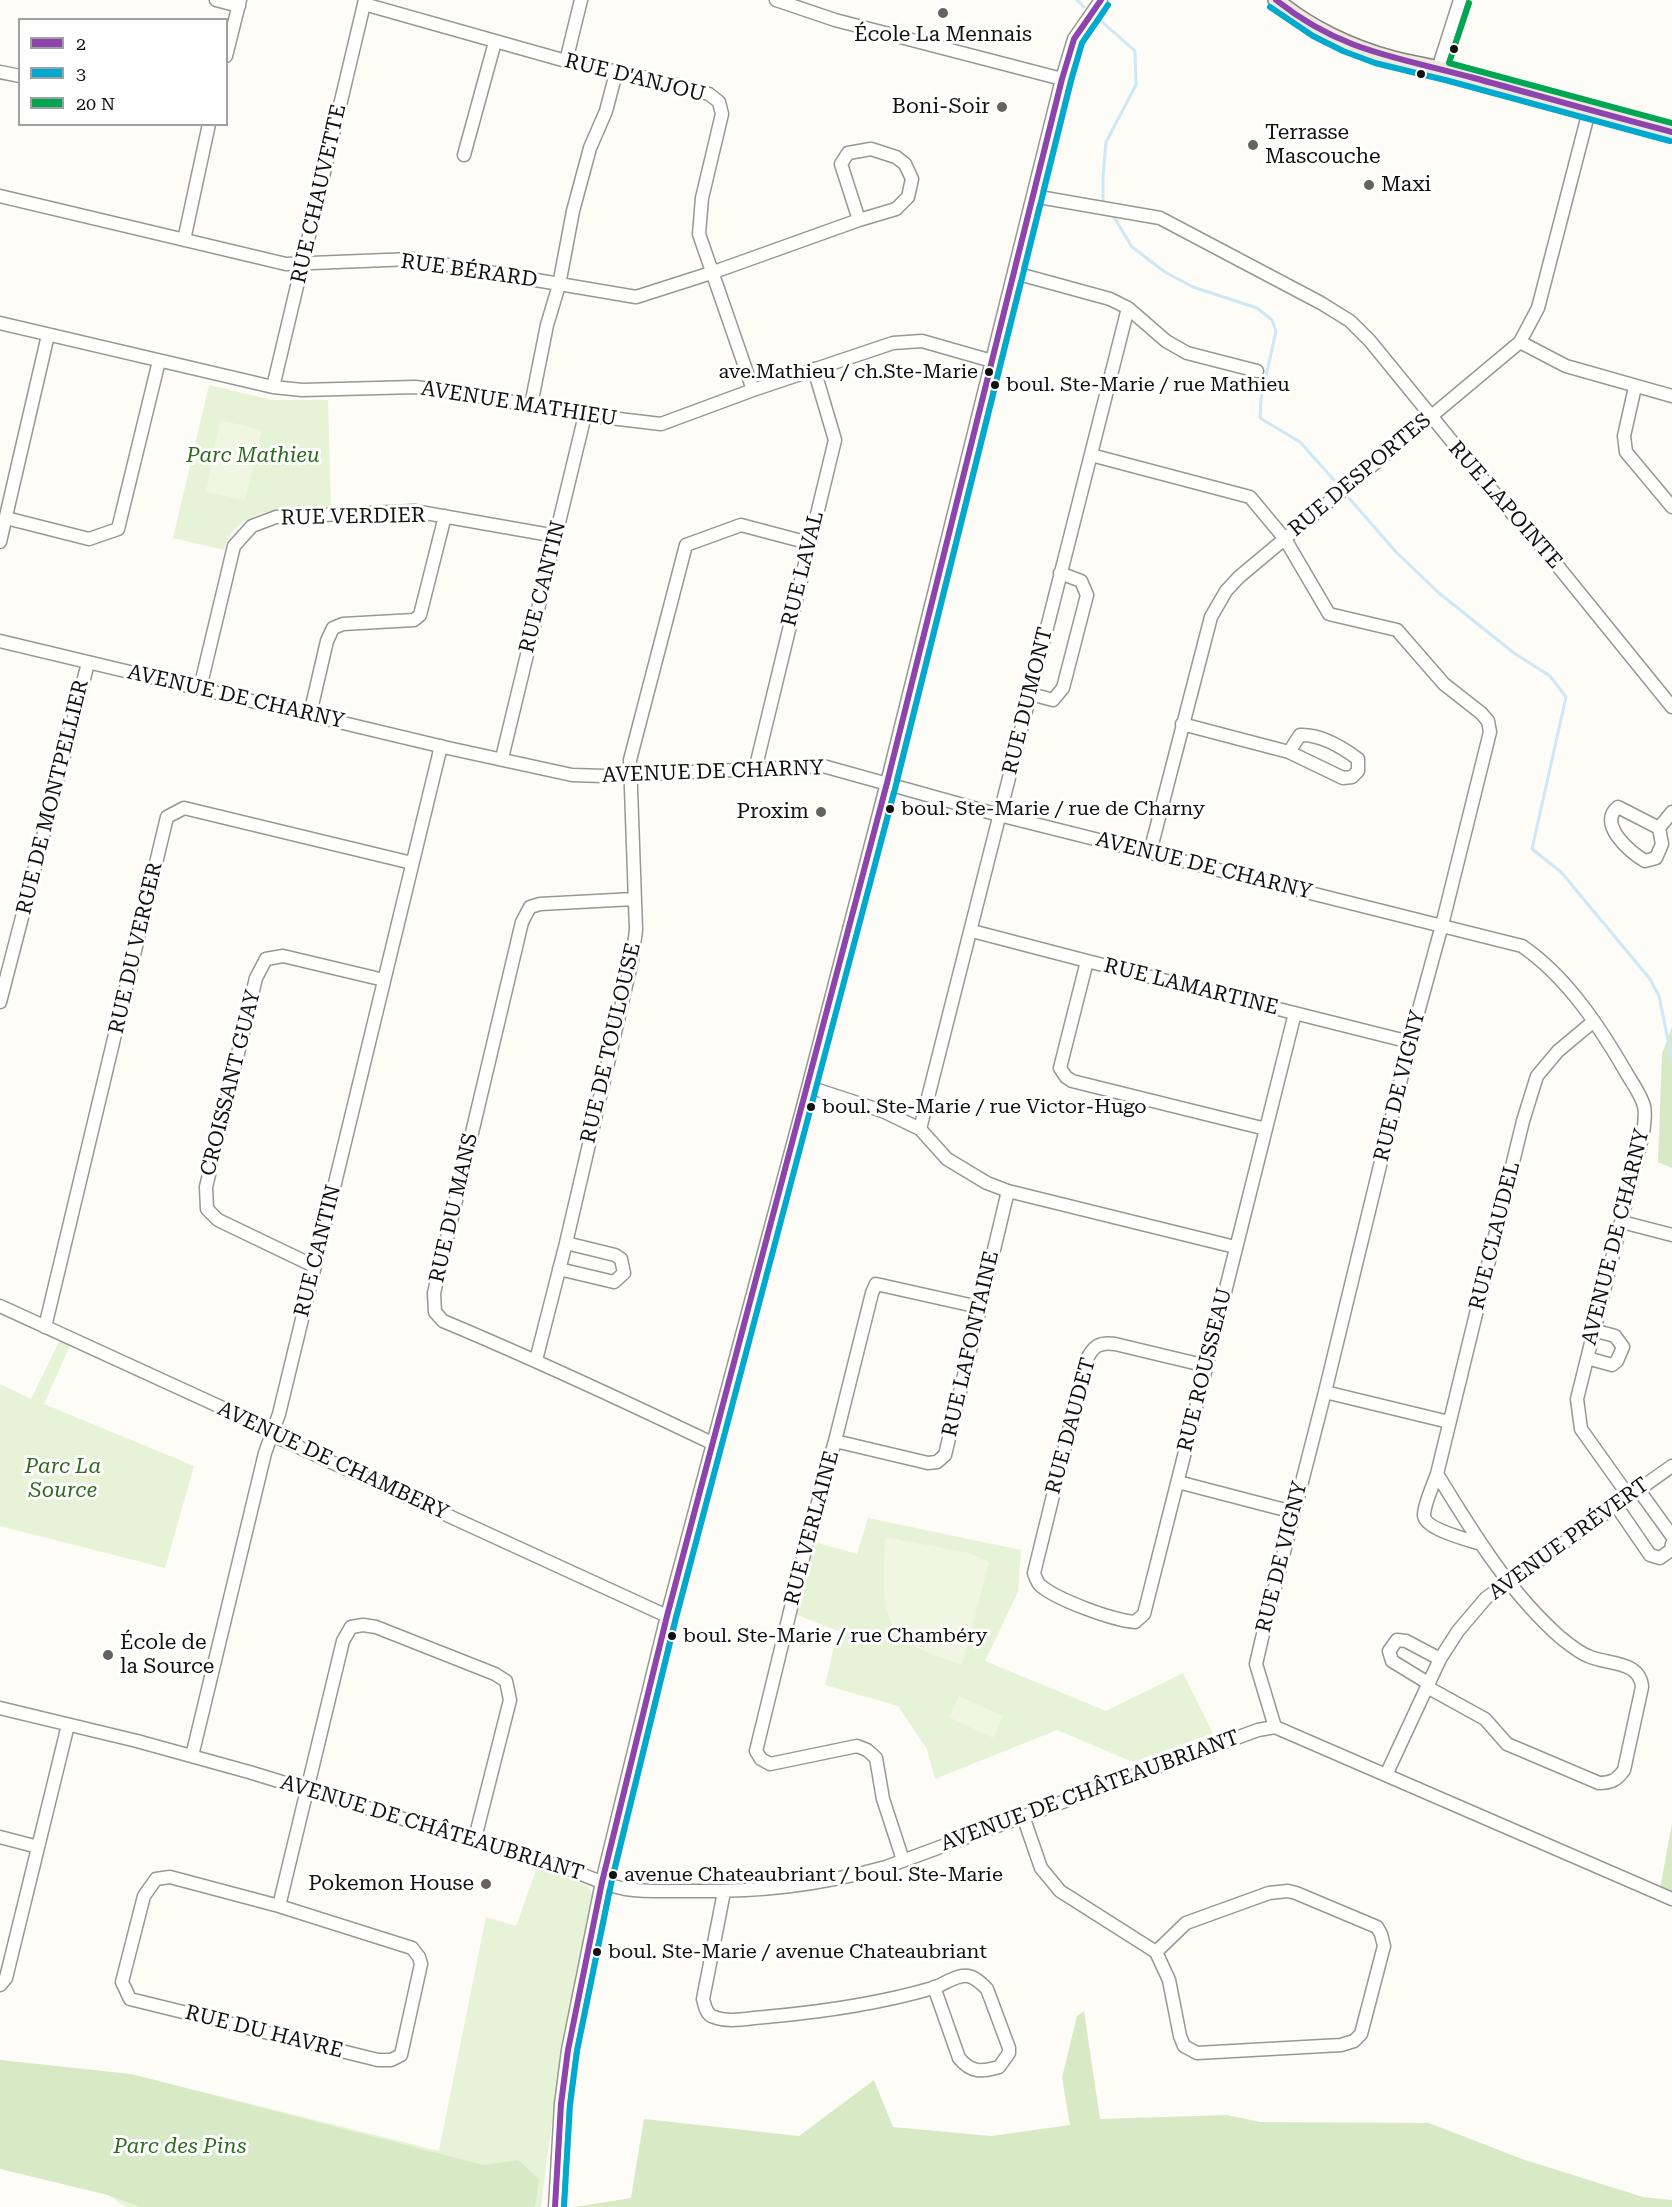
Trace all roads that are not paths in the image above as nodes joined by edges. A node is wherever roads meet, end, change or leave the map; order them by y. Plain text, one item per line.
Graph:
1 (216, 0) edge
2 (581, 0) edge
3 (776, 0) edge
4 (1101, 0) edge
5 (1276, 0) edge
6 (1460, 0) edge
7 (365, 2) edge
8 (240, 3) edge
9 (495, 42) junction
10 (228, 48) edge
11 (566, 61) junction
12 (1438, 69) junction
13 (0, 72) edge
14 (616, 72) junction
15 (18, 76) edge
16 (1062, 79) junction
17 (1590, 111) junction
18 (209, 126) edge
19 (1672, 132) edge
20 (464, 155) dead end
21 (0, 196) edge
22 (1033, 196) junction
23 (859, 220) junction
24 (184, 240) junction
25 (301, 264) junction
26 (711, 273) junction
27 (1015, 273) junction
28 (559, 285) junction
29 (1128, 308) junction
30 (0, 323) edge
31 (48, 335) junction
32 (1520, 342) junction
33 (159, 361) junction
34 (992, 361) junction
35 (814, 369) junction
36 (1257, 371) dead end
37 (273, 387) junction
38 (1635, 387) junction
39 (753, 390) junction
40 (1672, 396) edge
41 (531, 405) junction
42 (585, 415) junction
43 (1430, 416) junction
44 (1091, 455) junction
45 (1672, 507) edge
46 (445, 516) junction
47 (6, 518) junction
48 (556, 536) junction
49 (1285, 539) junction
50 (0, 542) edge
51 (809, 543) junction
52 (1060, 573) junction
53 (0, 641) edge
54 (88, 663) junction
55 (200, 688) junction
56 (1031, 694) junction
57 (1672, 707) edge
58 (310, 714) junction
59 (1182, 724) junction
60 (441, 746) junction
61 (1289, 752) junction
62 (502, 758) junction
63 (755, 771) junction
64 (630, 775) junction
65 (887, 783) junction
66 (1672, 812) edge
67 (999, 815) junction
68 (1659, 828) junction
69 (1150, 852) junction
70 (412, 864) junction
71 (634, 899) junction
72 (1442, 925) junction
73 (972, 931) junction
74 (1087, 961) junction
75 (384, 980) junction
76 (0, 1002) edge
77 (1295, 1013) junction
78 (1594, 1021) junction
79 (1410, 1042) junction
80 (809, 1087) junction
81 (920, 1129) junction
82 (1266, 1129) junction
83 (1008, 1191) junction
84 (1622, 1222) junction
85 (1672, 1235) edge
86 (566, 1243) junction
87 (1235, 1247) junction
88 (315, 1266) junction
89 (559, 1269) junction
90 (0, 1306) edge
91 (979, 1307) junction
92 (45, 1326) junction
93 (1593, 1330) junction
94 (1587, 1358) junction
95 (536, 1360) junction
96 (1207, 1366) junction
97 (1325, 1392) junction
98 (1449, 1422) junction
99 (273, 1435) junction
100 (835, 1441) junction
101 (714, 1444) junction
102 (1672, 1466) edge
103 (1437, 1474) junction
104 (1178, 1482) junction
105 (1633, 1492) junction
106 (1615, 1504) junction
107 (1293, 1512) junction
108 (1672, 1536) edge
109 (1481, 1544) junction
110 (1672, 1544) edge
111 (1508, 1582) junction
112 (1038, 1584) joint
113 (667, 1616) junction
114 (1440, 1659) junction
115 (1427, 1685) junction
116 (0, 1708) edge
117 (68, 1725) junction
118 (1275, 1727) junction
119 (192, 1756) junction
120 (1386, 1775) junction
121 (308, 1790) junction
122 (1023, 1816) junction
123 (0, 1837) edge
124 (474, 1842) junction
125 (38, 1847) junction
126 (903, 1860) junction
127 (602, 1882) junction
128 (724, 1892) junction
129 (1672, 1899) edge
130 (279, 1906) junction
131 (1156, 1952) junction
132 (0, 1985) edge
133 (934, 1988) junction
134 (555, 2207) edge

1 - 8 street
2 - 11 street
3 - 16 street
4 - 16 street
5 - 12 main road
6 - 12 street
7 - 9 street, RUE D'ANJOU
7 - 25 street, RUE CHAUVETTE
8 - 10 street
9 - 11 street, RUE D'ANJOU
9 - 20 street
11 - 14 street, RUE D'ANJOU
12 - 17 main road
13 - 15 street
14 - 26 street, RUE D'ANJOU
14 - 28 street
16 - 22 street
17 - 19 main road
17 - 32 street, RUE DESPORTES
18 - 24 street
21 - 24 street, RUE BÉRARD
22 - 27 street
22 - 43 street, RUE LAPOINTE
23 - 23 street, RUE BÉRARD
23 - 26 street, RUE BÉRARD
24 - 25 street, RUE BÉRARD
25 - 28 street, RUE BÉRARD
25 - 37 street, RUE CHAUVETTE
26 - 28 street, RUE BÉRARD
26 - 39 street, RUE D'ANJOU
27 - 29 street
27 - 34 street
28 - 41 street
29 - 36 street
29 - 44 street, RUE DUMONT
30 - 31 street, AVENUE MATHIEU
31 - 33 street, AVENUE MATHIEU
31 - 47 street
32 - 38 street
32 - 43 street, RUE DESPORTES
33 - 37 street, AVENUE MATHIEU
33 - 47 street
34 - 35 street, AVENUE MATHIEU
34 - 65 street
35 - 39 street, AVENUE MATHIEU
35 - 51 street, RUE LAVAL
37 - 41 street, AVENUE MATHIEU
38 - 40 street
38 - 45 street
39 - 42 street, AVENUE MATHIEU
41 - 42 street, AVENUE MATHIEU
42 - 48 street, RUE CANTIN
43 - 49 street, RUE DESPORTES
43 - 57 street, RUE LAPOINTE
44 - 49 street
44 - 52 street, RUE DUMONT
46 - 48 street, RUE VERDIER
46 - 55 street, RUE VERDIER
46 - 58 street
47 - 50 street
48 - 62 street, RUE CANTIN
49 - 59 street, RUE DESPORTES
49 - 72 street, RUE DE VIGNY
51 - 63 street, RUE LAVAL
51 - 64 street, RUE DE TOULOUSE
52 - 56 street, RUE DUMONT
52 - 56 street
53 - 54 street, AVENUE DE CHARNY
54 - 55 street, AVENUE DE CHARNY
54 - 76 street, RUE DE MONTPELLIER
55 - 58 street, AVENUE DE CHARNY
56 - 67 street, RUE DUMONT
58 - 60 street, AVENUE DE CHARNY
59 - 61 street
59 - 69 street, RUE DESPORTES
60 - 62 street, AVENUE DE CHARNY
60 - 70 street, RUE CANTIN
61 - 61 street
62 - 64 street, AVENUE DE CHARNY
63 - 64 street, AVENUE DE CHARNY
63 - 65 street, AVENUE DE CHARNY
64 - 71 street, RUE DE TOULOUSE
65 - 67 street, AVENUE DE CHARNY
65 - 80 street
66 - 68 street
67 - 69 street, AVENUE DE CHARNY
67 - 73 street, RUE DUMONT
68 - 68 street
69 - 72 street, AVENUE DE CHARNY
70 - 75 street, RUE CANTIN
70 - 92 street, RUE DU VERGER
71 - 86 street, RUE DE TOULOUSE
71 - 95 street, RUE DU MANS
72 - 78 street, AVENUE DE CHARNY
72 - 79 street, RUE DE VIGNY
73 - 74 street, RUE LAMARTINE
73 - 81 street, RUE DUMONT
74 - 77 street, RUE LAMARTINE
74 - 82 street
75 - 88 street, RUE CANTIN
75 - 88 street, CROISSANT GUAY
77 - 79 street, RUE LAMARTINE
77 - 82 street, RUE ROUSSEAU
78 - 84 street, AVENUE DE CHARNY
78 - 98 street, RUE CLAUDEL
79 - 97 street, RUE DE VIGNY
80 - 81 street
80 - 101 street
81 - 83 street
82 - 87 street, RUE ROUSSEAU
83 - 87 street
83 - 91 street, RUE LAFONTAINE
84 - 85 street
84 - 93 street, AVENUE DE CHARNY
86 - 89 street, RUE DE TOULOUSE
86 - 89 street
87 - 96 street, RUE ROUSSEAU
88 - 99 street, RUE CANTIN
89 - 95 street, RUE DE TOULOUSE
90 - 92 street, AVENUE DE CHAMBERY
91 - 100 street, RUE LAFONTAINE
91 - 100 street, RUE VERLAINE
92 - 99 street, AVENUE DE CHAMBERY
93 - 94 street, AVENUE DE CHARNY
93 - 94 street
94 - 105 street, AVENUE DE CHARNY
95 - 101 street, RUE DU MANS
96 - 104 street, RUE ROUSSEAU
96 - 112 street, RUE DAUDET
97 - 98 street
97 - 107 street, RUE DE VIGNY
98 - 103 street, RUE CLAUDEL
99 - 113 street, AVENUE DE CHAMBERY
99 - 119 street, RUE CANTIN
100 - 126 street, RUE VERLAINE
101 - 113 street
102 - 105 street, AVENUE PRÉVERT
103 - 109 street
103 - 109 street, RUE CLAUDEL
104 - 107 street
104 - 112 street, RUE ROUSSEAU
105 - 106 street, AVENUE PRÉVERT
105 - 108 street, AVENUE DE CHARNY
106 - 110 street
106 - 111 street, AVENUE PRÉVERT
107 - 118 street, RUE DE VIGNY
109 - 111 street
111 - 114 street, AVENUE PRÉVERT
111 - 115 street
113 - 127 street
114 - 115 street, AVENUE PRÉVERT
114 - 115 street
115 - 120 street, AVENUE PRÉVERT
116 - 117 street, AVENUE DE CHÂTEAUBRIANT
117 - 119 street, AVENUE DE CHÂTEAUBRIANT
117 - 125 street
118 - 120 street
118 - 122 street, AVENUE DE CHÂTEAUBRIANT
119 - 121 street, AVENUE DE CHÂTEAUBRIANT
120 - 129 street
121 - 124 street, AVENUE DE CHÂTEAUBRIANT
121 - 124 street
121 - 130 street
122 - 126 street, AVENUE DE CHÂTEAUBRIANT
122 - 131 street
123 - 125 street
124 - 127 street, AVENUE DE CHÂTEAUBRIANT
125 - 132 street
126 - 128 street, AVENUE DE CHÂTEAUBRIANT
127 - 128 street, AVENUE DE CHÂTEAUBRIANT
127 - 134 street
128 - 133 street
130 - 130 street, RUE DU HAVRE
131 - 131 street
133 - 133 street

